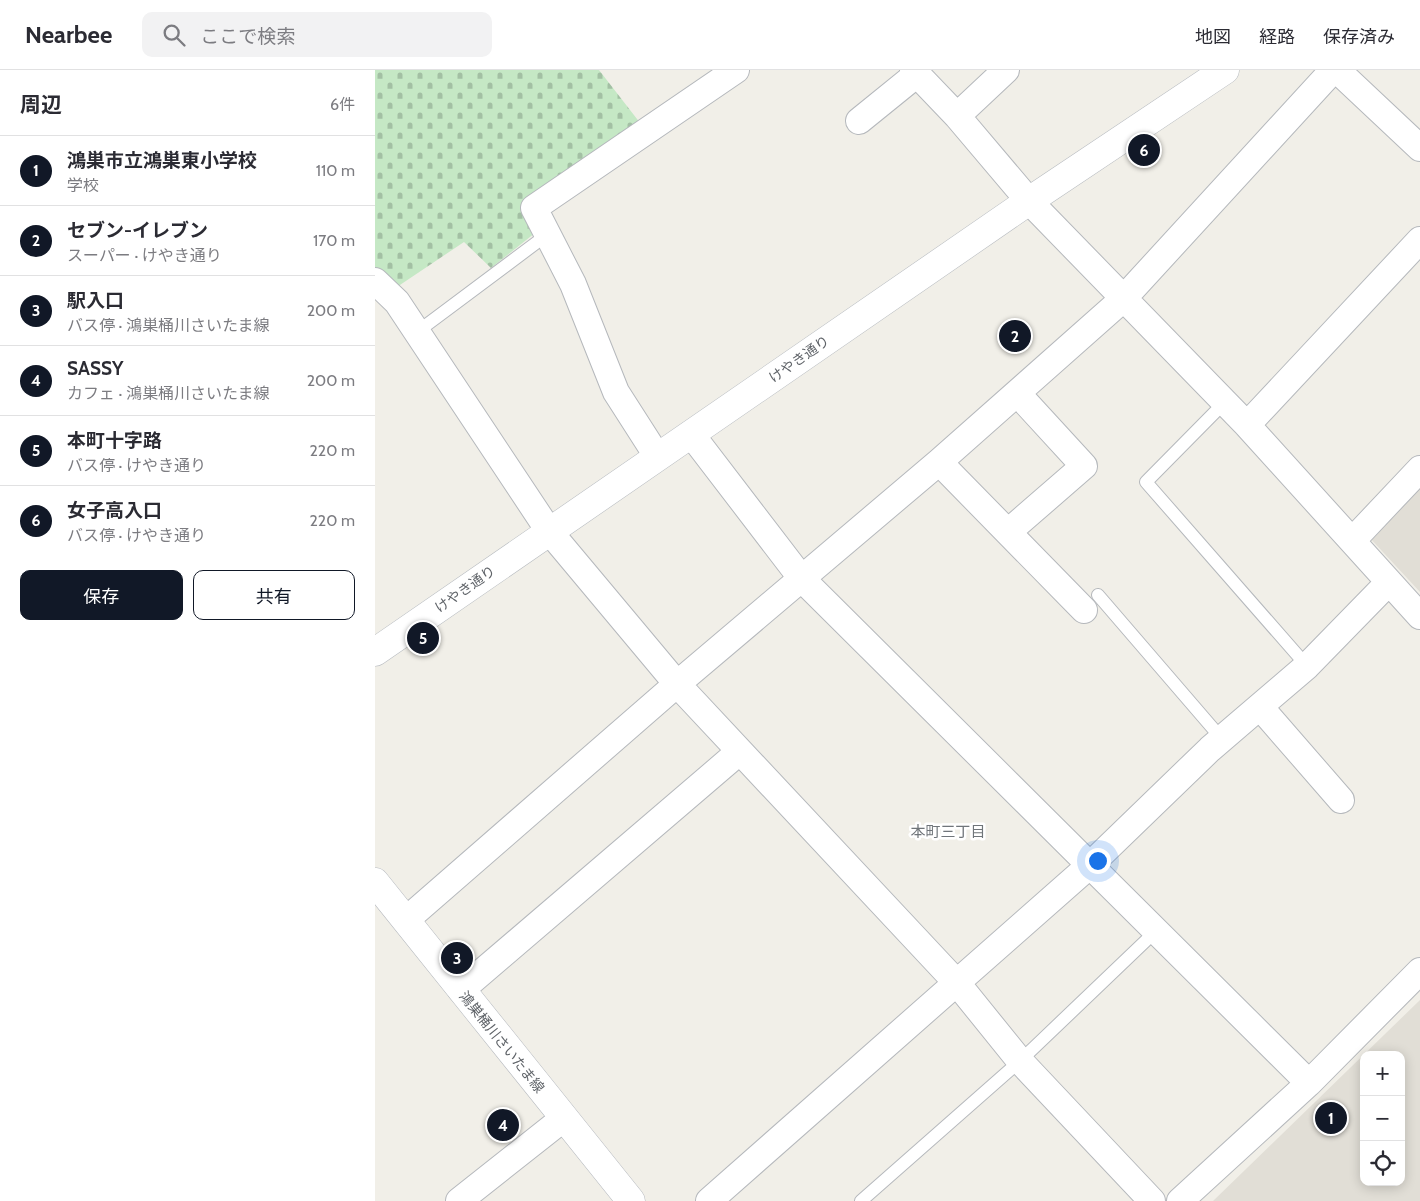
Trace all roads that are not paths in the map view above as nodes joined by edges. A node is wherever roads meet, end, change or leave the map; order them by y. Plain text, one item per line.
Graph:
1 (736, 70) edge
2 (1005, 70) edge
3 (1225, 70) edge
4 (1335, 70) edge
5 (915, 72) edge
6 (957, 116) junction
7 (859, 121) dead end
8 (1420, 148) edge
9 (1029, 201) junction
10 (548, 234) junction
11 (1420, 240) edge
12 (375, 281) edge
13 (1123, 299) junction
14 (417, 332) junction
15 (1017, 393) junction
16 (1225, 402) junction
17 (1247, 425) junction
18 (691, 434) junction
19 (657, 456) junction
20 (939, 462) junction
21 (1420, 469) edge
22 (549, 531) junction
23 (1008, 532) junction
24 (1352, 541) junction
25 (802, 579) junction
26 (1389, 582) junction
27 (1091, 602) joint
28 (1420, 616) edge
29 (375, 652) edge
30 (1307, 666) junction
31 (677, 684) junction
32 (1261, 708) junction
33 (1222, 739) junction
34 (739, 752) junction
35 (1341, 800) dead end
36 (1089, 866) junction
37 (375, 882) edge
38 (406, 920) junction
39 (1156, 931) junction
40 (1420, 971) edge
41 (957, 983) junction
42 (461, 990) junction
43 (1019, 1061) junction
44 (1309, 1083) junction
45 (564, 1118) junction
46 (459, 1201) edge
47 (631, 1201) edge
48 (709, 1201) edge
49 (861, 1201) edge
50 (1152, 1201) edge
51 (1180, 1201) edge

1 - 10 street
2 - 6 street
3 - 9 main road, けやき通り
4 - 8 street
4 - 13 street
5 - 6 street
5 - 7 street
6 - 9 street
9 - 13 street
9 - 18 main road, けやき通り
10 - 14 lane
10 - 19 street
11 - 17 street
12 - 14 street
13 - 15 street
13 - 16 street
14 - 22 street
15 - 20 street
15 - 23 street
16 - 17 street
16 - 30 lane
17 - 24 street
18 - 19 main road, けやき通り
18 - 25 street
19 - 22 main road, けやき通り
20 - 23 street
20 - 25 street
21 - 24 street
22 - 29 main road, けやき通り
22 - 31 street
23 - 27 street
24 - 26 street
25 - 31 street
25 - 36 street
26 - 28 street
26 - 30 street
27 - 33 lane
30 - 32 street
31 - 34 street
31 - 38 street
32 - 33 street
32 - 35 street
33 - 36 street
34 - 41 street
34 - 42 street
36 - 39 street
36 - 41 street
37 - 38 main road, 鴻巣桶川さいたま線
38 - 42 main road, 鴻巣桶川さいたま線
39 - 43 lane
39 - 44 street
40 - 44 street
41 - 43 street
41 - 48 street
42 - 45 main road, 鴻巣桶川さいたま線
43 - 49 lane
43 - 50 street
44 - 51 street
45 - 46 street
45 - 47 main road, 鴻巣桶川さいたま線

